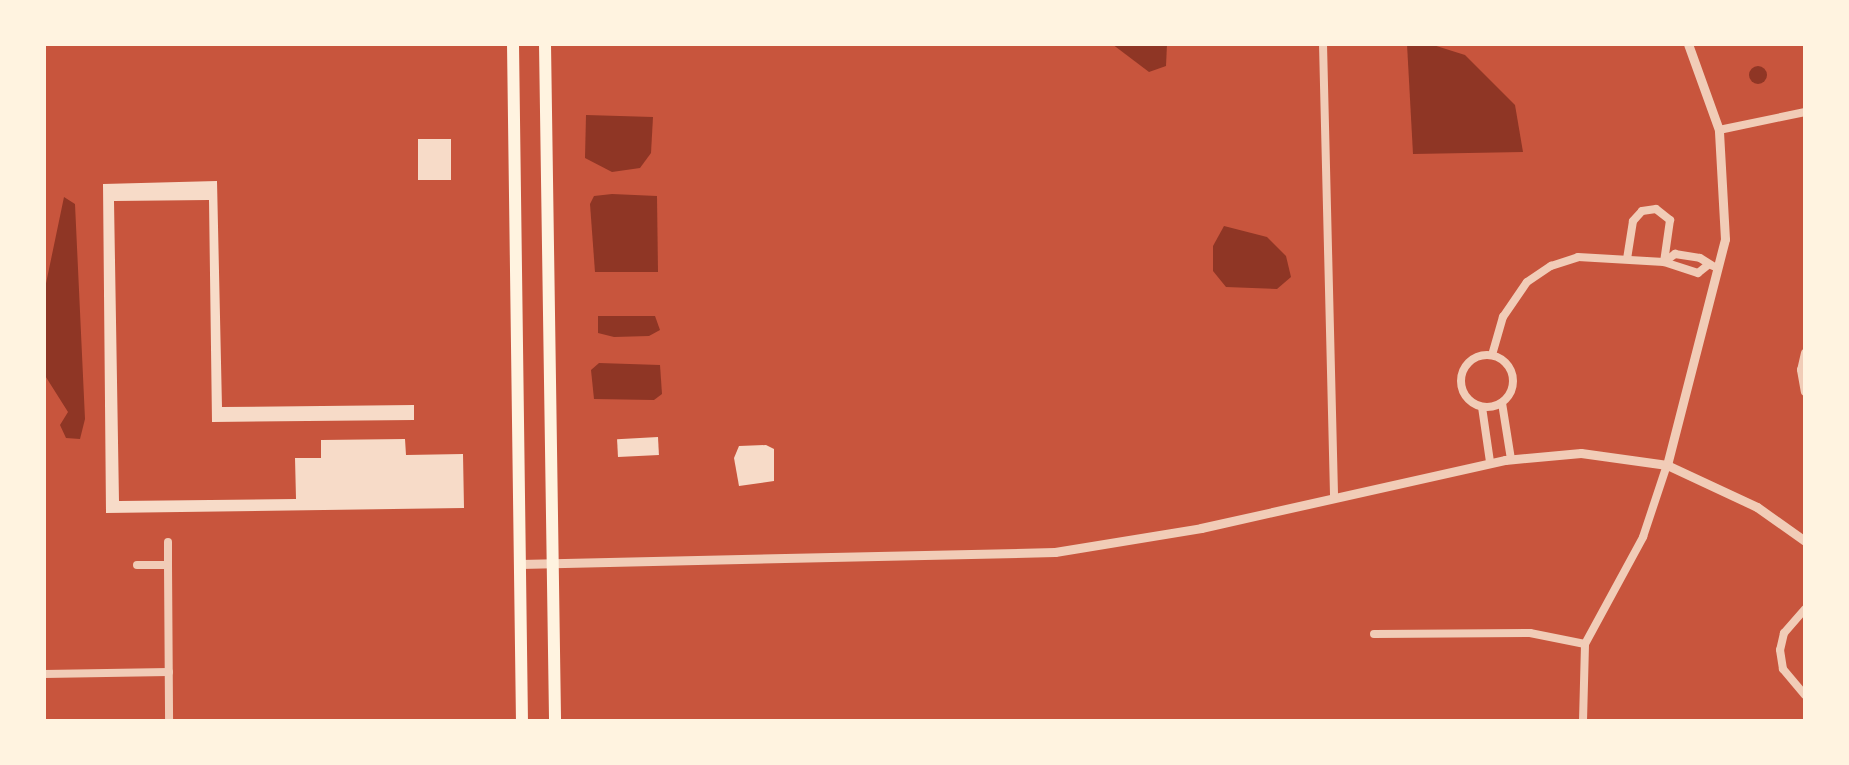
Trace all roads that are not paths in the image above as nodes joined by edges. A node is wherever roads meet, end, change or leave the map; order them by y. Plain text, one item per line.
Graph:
1 (513, 44) edge
2 (545, 44) edge
3 (1323, 44) edge
4 (1688, 44) edge
5 (1805, 112) edge
6 (1719, 130) junction
7 (1627, 259) junction
8 (1664, 262) junction
9 (1708, 265) junction
10 (1721, 267) junction
11 (1805, 353) edge
12 (1492, 355) junction
13 (1805, 392) edge
14 (1502, 403) junction
15 (1482, 407) junction
16 (1511, 459) junction
17 (1490, 462) junction
18 (1667, 465) junction
19 (1334, 498) junction
20 (1805, 541) edge
21 (168, 542) dead end
22 (520, 564) junction
23 (553, 564) junction
24 (137, 565) dead end
25 (168, 565) junction
26 (1805, 609) edge
27 (1374, 634) dead end
28 (1585, 644) junction
29 (169, 672) junction
30 (44, 674) edge
31 (1805, 695) edge
32 (169, 721) edge
33 (522, 721) edge
34 (555, 721) edge
35 (1583, 721) edge

1 - 22 main road
2 - 23 main road
3 - 19 street
4 - 6 street
5 - 6 street
6 - 10 street
7 - 8 street
7 - 8 street
7 - 12 street
8 - 9 street
8 - 9 street
9 - 10 street
10 - 18 street
11 - 13 street
12 - 14 street
12 - 15 street
14 - 15 street
14 - 16 street
15 - 17 street
16 - 17 street
16 - 18 street
17 - 19 street
18 - 20 street
18 - 28 street
19 - 23 street
21 - 25 street
22 - 23 street
22 - 33 main road
23 - 34 main road
24 - 25 street
25 - 29 street
26 - 31 street
27 - 28 street
28 - 35 street
29 - 30 street
29 - 32 street

